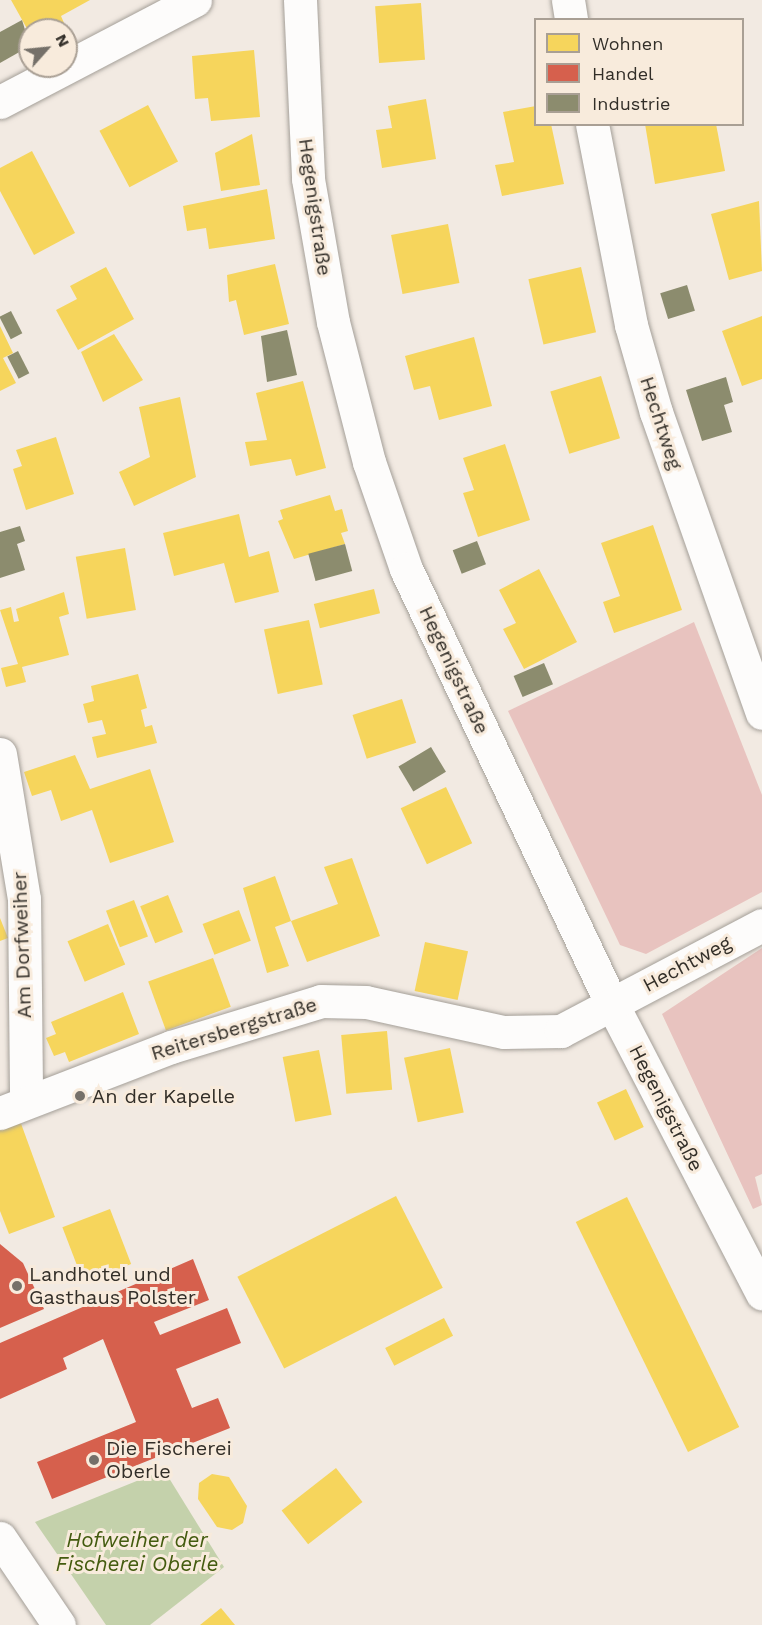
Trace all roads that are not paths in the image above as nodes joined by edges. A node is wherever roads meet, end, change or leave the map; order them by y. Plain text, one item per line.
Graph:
1 (195, 0) edge
2 (300, 0) edge
3 (568, 0) edge
4 (147, 10) edge
5 (572, 18) edge
6 (0, 102) edge
7 (592, 126) edge
8 (762, 712) edge
9 (0, 754) edge
10 (762, 925) edge
11 (612, 1004) junction
12 (13, 1108) edge
13 (762, 1293) edge
14 (0, 1538) edge
15 (59, 1625) edge

1 - 4 street
2 - 11 street, Hegenigstraße
3 - 5 street
4 - 6 street
7 - 8 street, Hechtweg
9 - 12 street, Am Dorfweiher
10 - 11 street, Hechtweg
11 - 12 street, Reitersbergstraße
11 - 13 street, Hegenigstraße
14 - 15 street

